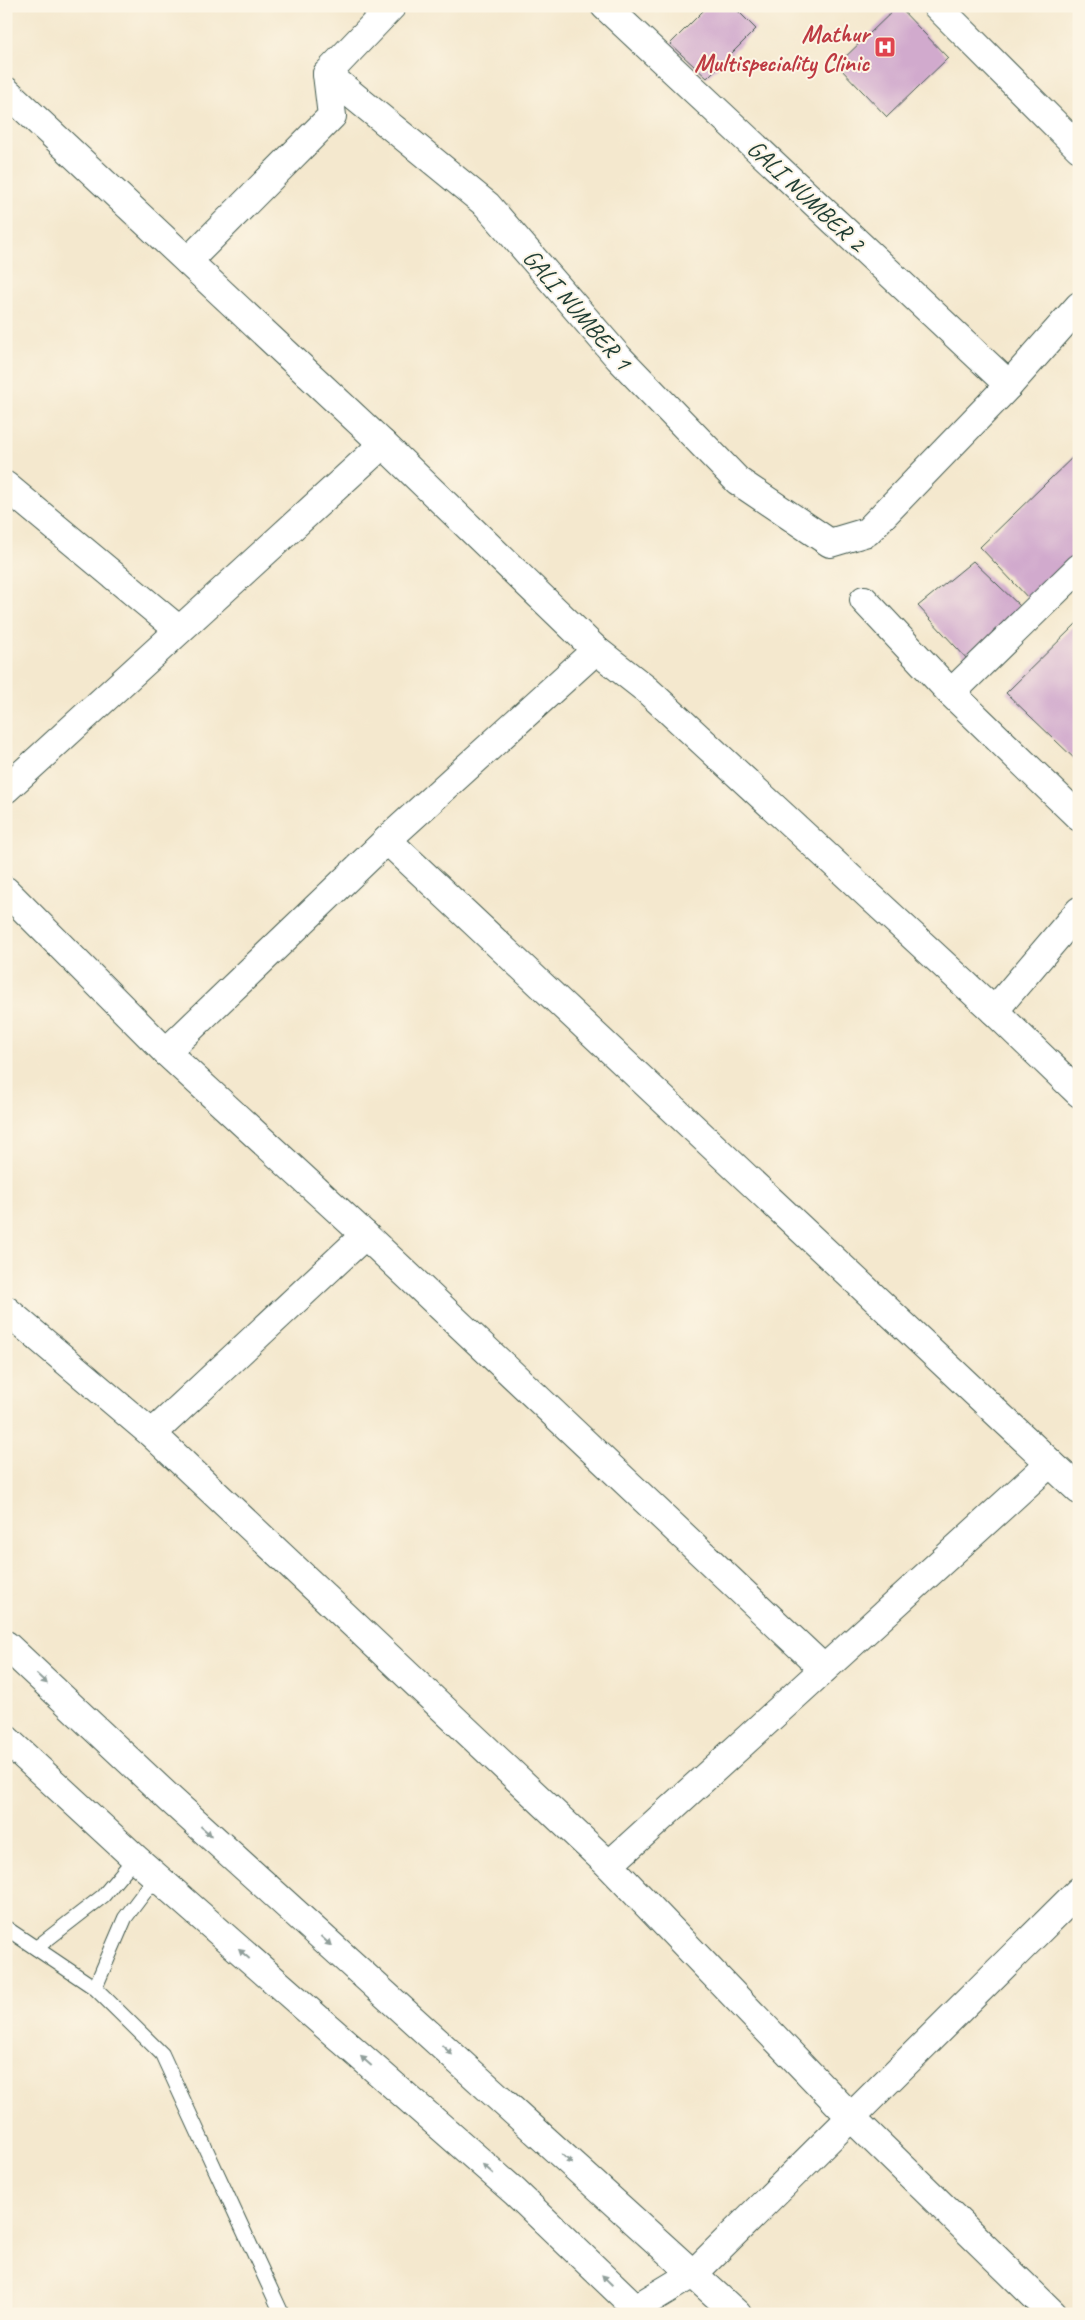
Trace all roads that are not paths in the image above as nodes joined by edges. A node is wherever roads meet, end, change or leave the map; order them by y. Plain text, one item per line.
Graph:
1 (392, 6) edge
2 (605, 6) edge
3 (937, 6) edge
4 (327, 74) junction
5 (6, 91) edge
6 (1079, 148) edge
7 (188, 261) junction
8 (1079, 306) edge
9 (1009, 385) junction
10 (383, 444) junction
11 (6, 486) edge
12 (1079, 568) edge
13 (864, 600) dead end
14 (179, 630) junction
15 (596, 650) junction
16 (951, 693) junction
17 (6, 789) edge
18 (1079, 817) edge
19 (387, 840) junction
20 (6, 891) edge
21 (1079, 912) edge
22 (994, 1011) junction
23 (166, 1052) junction
24 (1079, 1093) edge
25 (366, 1236) junction
26 (6, 1310) edge
27 (152, 1434) junction
28 (1050, 1463) junction
29 (1079, 1490) edge
30 (6, 1645) edge
31 (824, 1668) junction
32 (6, 1739) edge
33 (135, 1858) junction
34 (609, 1866) junction
35 (156, 1877) junction
36 (1079, 1891) edge
37 (6, 1928) edge
38 (36, 1948) junction
39 (95, 1988) junction
40 (851, 2117) junction
41 (694, 2273) junction
42 (639, 2311) edge
43 (282, 2314) edge
44 (737, 2314) edge
45 (1053, 2314) edge

1 - 4 street
2 - 9 street, GALI NUMBER 2
3 - 6 street
4 - 7 street
4 - 9 street, GALI NUMBER 1
5 - 7 street
7 - 10 street
8 - 9 street
10 - 14 street
10 - 15 street
11 - 14 street
12 - 16 street
13 - 16 street
14 - 17 street
15 - 19 street
15 - 22 street
16 - 18 street
19 - 23 street
19 - 28 street
20 - 23 street
21 - 22 street
22 - 24 street
23 - 25 street
25 - 27 street
25 - 31 street
26 - 27 street
27 - 34 street
28 - 29 street
28 - 31 street
30 -> 41 street
31 - 34 street
32 - 33 street
33 - 35 street
33 - 38 lane
34 - 40 street
35 - 39 lane
42 -> 35 street
36 - 40 street
37 - 38 lane
38 - 39 lane
39 - 43 lane
40 - 41 street
40 - 45 street
41 - 42 street
41 - 44 street

